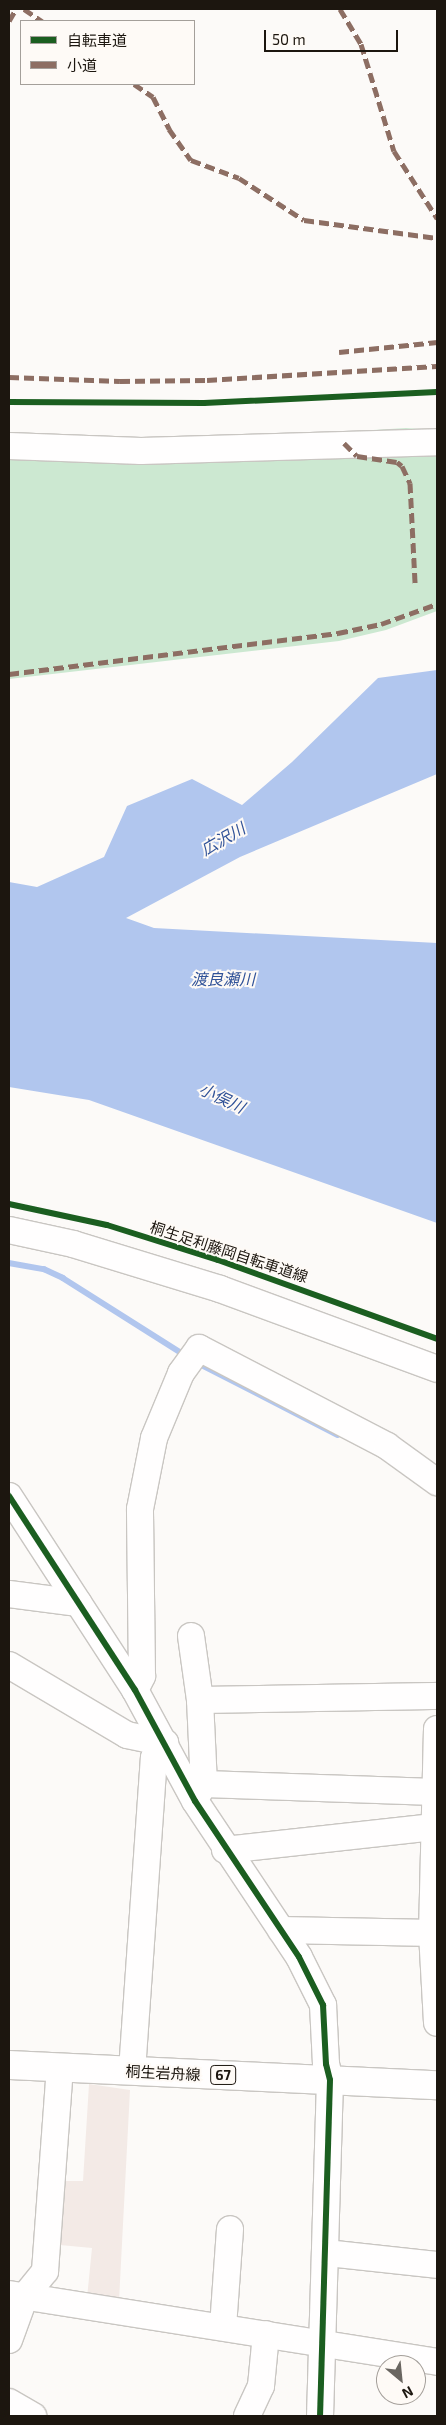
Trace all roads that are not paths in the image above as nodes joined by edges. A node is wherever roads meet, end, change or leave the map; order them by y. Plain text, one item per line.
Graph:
1 (437, 442) edge
2 (9, 446) edge
3 (9, 1230) edge
4 (437, 1369) edge
5 (437, 1482) edge
6 (9, 1496) edge
7 (9, 1594) edge
8 (78, 1603) junction
9 (191, 1636) dead end
10 (9, 1666) edge
11 (135, 1690) junction
12 (437, 1696) edge
13 (200, 1700) junction
14 (437, 1730) edge
15 (165, 1743) junction
16 (199, 1792) junction
17 (435, 1792) junction
18 (435, 1841) edge
19 (225, 1850) junction
20 (281, 1930) junction
21 (435, 1933) edge
22 (437, 2023) edge
23 (9, 2065) edge
24 (60, 2068) junction
25 (132, 2071) junction
26 (330, 2080) junction
27 (437, 2085) edge
28 (230, 2230) dead end
29 (327, 2253) junction
30 (437, 2265) edge
31 (17, 2295) edge
32 (224, 2327) junction
33 (266, 2334) junction
34 (9, 2340) edge
35 (323, 2342) junction
36 (437, 2362) edge
37 (9, 2402) edge
38 (33, 2416) edge
39 (247, 2416) edge
40 (320, 2416) edge

1 - 2 street
3 - 4 street
5 - 11 street
6 - 8 street
7 - 8 street
8 - 11 street
9 - 13 street
10 - 15 street
11 - 15 street
12 - 13 street
13 - 16 street
14 - 17 street
15 - 16 street
15 - 25 street
16 - 17 street
16 - 19 street
17 - 18 street
18 - 19 street
18 - 21 street
19 - 20 street
20 - 21 street
20 - 26 street
21 - 22 street
23 - 24 main road, 桐生岩舟線 / 67
24 - 25 main road, 桐生岩舟線 / 67
24 - 31 street
25 - 26 main road, 桐生岩舟線 / 67
26 - 27 main road, 桐生岩舟線 / 67
26 - 29 street
28 - 32 street
29 - 30 street
29 - 35 street
31 - 32 street
31 - 34 street
32 - 33 street
33 - 35 street
33 - 39 street
35 - 36 street
35 - 40 street
37 - 38 street

